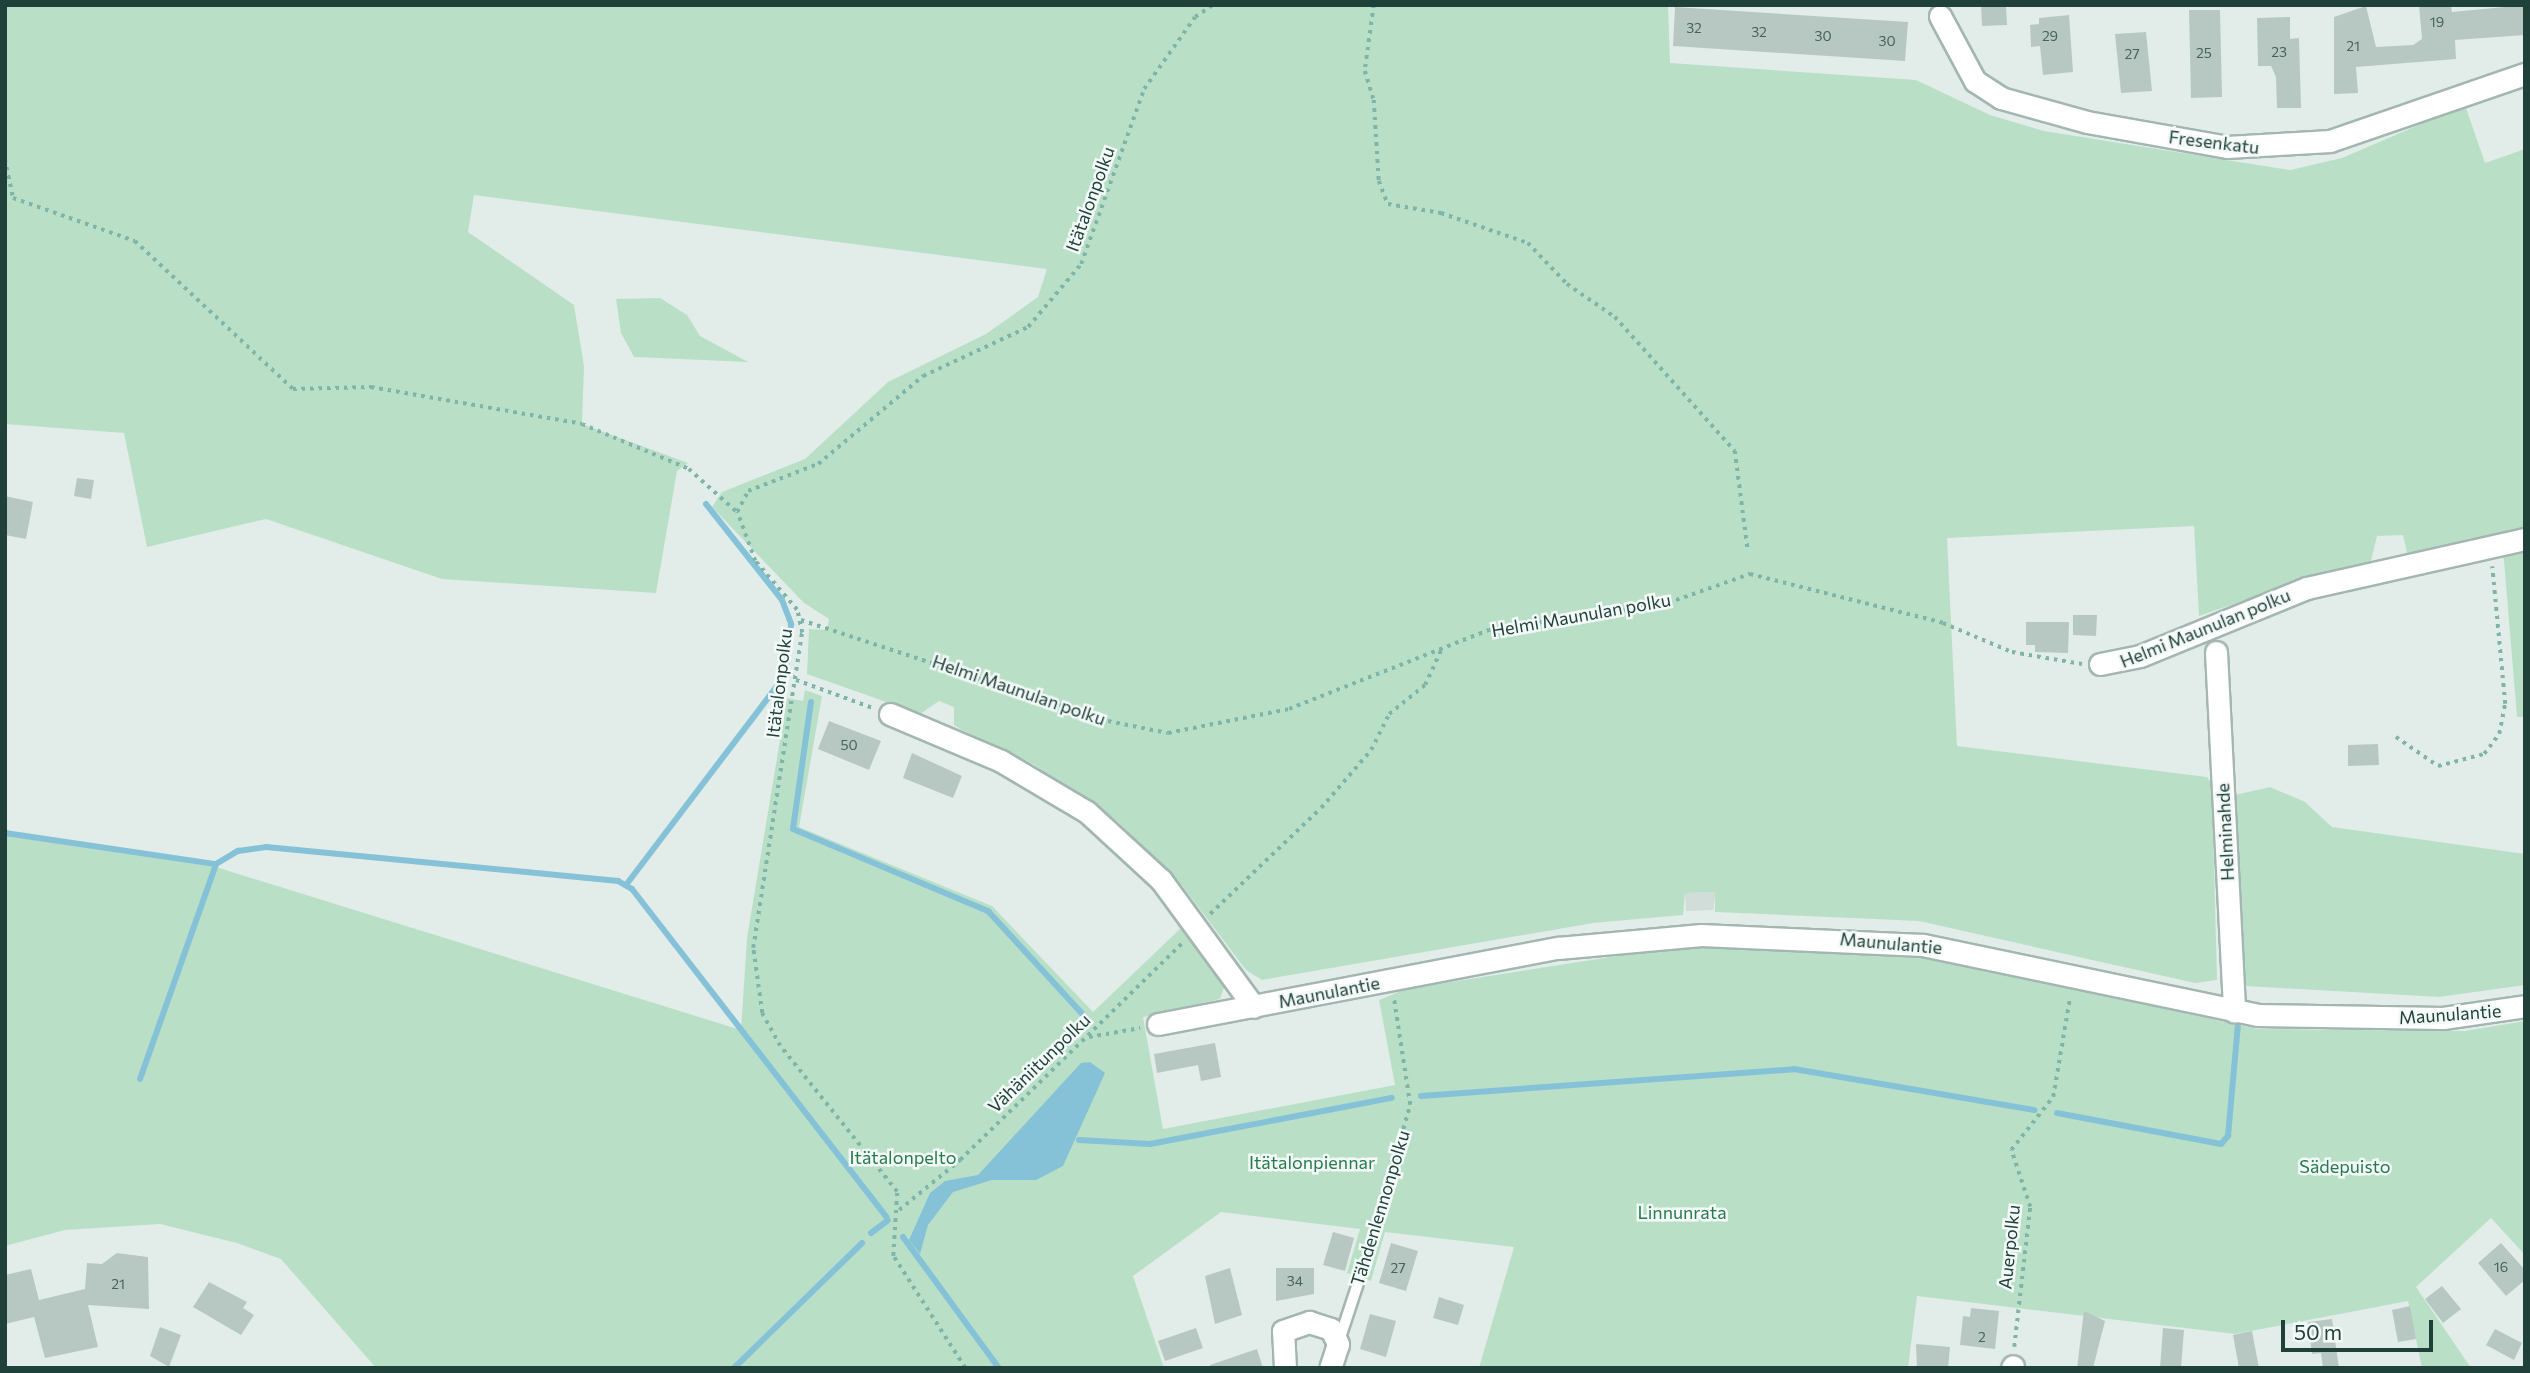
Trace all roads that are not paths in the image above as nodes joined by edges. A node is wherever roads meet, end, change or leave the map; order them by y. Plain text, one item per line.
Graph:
1 (1940, 16) dead end
2 (2525, 74) edge
3 (2525, 539) edge
4 (2216, 652) dead end
5 (2100, 664) road end
6 (890, 714) road end
7 (2525, 1006) edge
8 (1254, 1007) junction
9 (2234, 1012) junction
10 (1158, 1024) road end
11 (1359, 1280) road end
12 (1338, 1344) junction
13 (1285, 1368) edge
14 (1330, 1368) edge

1 - 2 street, Fresenkatu
3 - 5 street, Helmi Maunulan polku
4 - 9 street, Helminahde
6 - 8 street, Maunulantie
7 - 9 street, Maunulantie
8 - 9 street, Maunulantie
8 - 10 street, Maunulantie
11 - 12 lane, Tähdenlennonpolku
12 - 13 street
12 - 14 street

